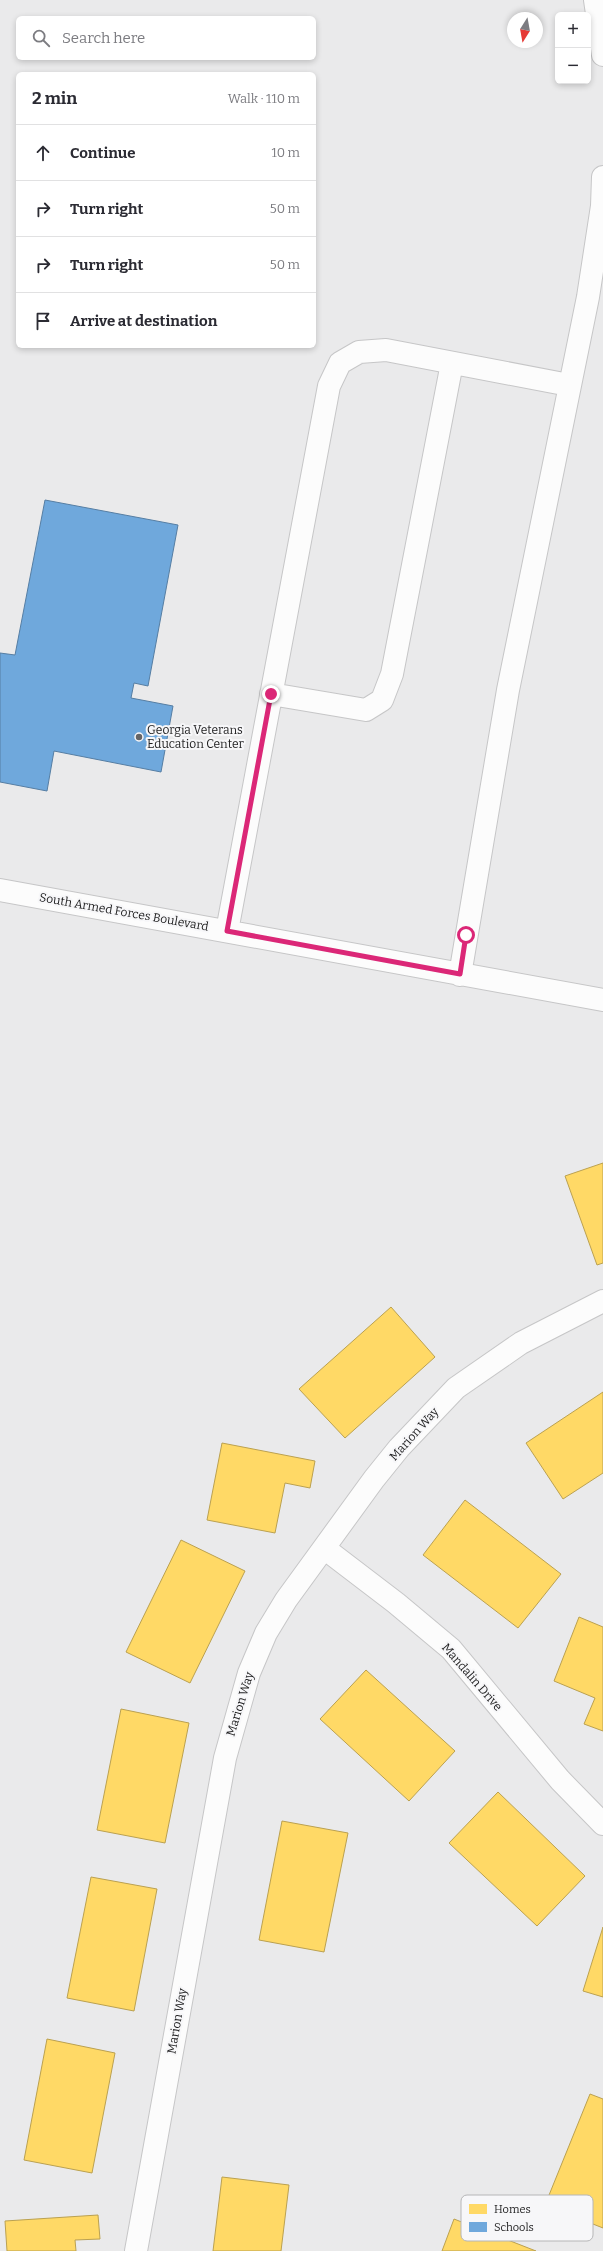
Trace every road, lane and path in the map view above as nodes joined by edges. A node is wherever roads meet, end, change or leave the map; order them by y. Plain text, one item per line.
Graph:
1 (595, 0) edge
2 (603, 55) edge
3 (603, 177) edge
4 (452, 362) junction
5 (569, 385) junction
6 (271, 694) junction
7 (0, 890) edge
8 (227, 931) junction
9 (460, 974) junction
10 (603, 1000) edge
11 (603, 1301) edge
12 (324, 1548) junction
13 (603, 1824) edge
14 (136, 2251) edge

1 - 2 street
3 - 5 street
4 - 5 street
4 - 6 street
4 - 6 street
5 - 9 street
6 - 8 street
7 - 8 street, South Armed Forces Boulevard
8 - 9 street, South Armed Forces Boulevard
9 - 10 street, South Armed Forces Boulevard
11 - 12 street, Marion Way
12 - 13 street, Mandalin Drive
12 - 14 street, Marion Way

